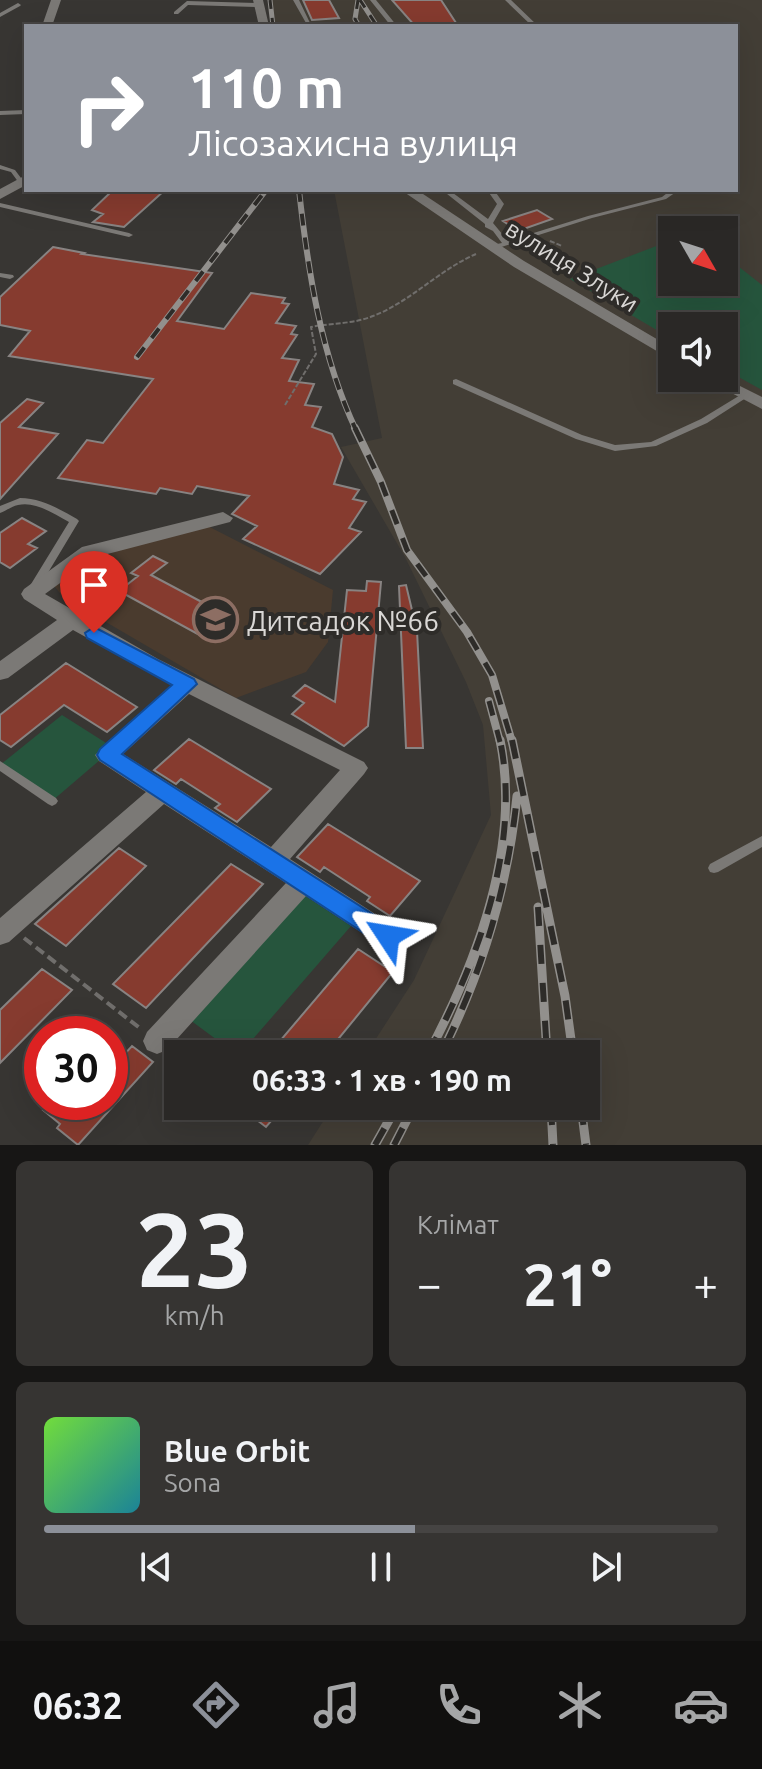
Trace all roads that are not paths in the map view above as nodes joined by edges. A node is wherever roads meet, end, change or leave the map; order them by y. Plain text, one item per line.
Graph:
1 (56, 0) edge
2 (296, 0) edge
3 (373, 0) edge
4 (508, 0) edge
5 (258, 2) edge
6 (18, 5) dead end
7 (176, 13) dead end
8 (0, 15) edge
9 (308, 22) dead end
10 (48, 24) edge
11 (264, 24) edge
12 (392, 24) edge
13 (533, 24) edge
14 (24, 112) edge
15 (0, 113) edge
16 (0, 167) edge
17 (23, 181) edge
18 (411, 192) edge
19 (447, 192) edge
20 (492, 192) edge
21 (673, 192) edge
22 (0, 195) edge
23 (0, 205) edge
24 (488, 225) junction
25 (129, 235) dead end
26 (501, 245) junction
27 (0, 275) edge
28 (10, 277) dead end
29 (658, 346) edge
30 (456, 382) dead end
31 (737, 392) edge
32 (745, 396) junction
33 (762, 404) edge
34 (0, 510) edge
35 (223, 518) dead end
36 (31, 594) junction
37 (71, 621) junction
38 (0, 672) edge
39 (187, 684) junction
40 (0, 765) edge
41 (163, 791) junction
42 (52, 801) dead end
43 (762, 841) edge
44 (273, 861) junction
45 (714, 868) dead end
46 (304, 881) junction
47 (4, 930) edge
48 (388, 936) dead end
49 (157, 1041) road end

1 - 10 street
2 - 9 lane
3 - 12 lane
4 - 13 lane
5 - 7 lane
5 - 11 street
6 - 8 lane
14 - 15 lane
16 - 17 lane
17 - 22 street
18 - 26 street, вулиця Злуки
19 - 24 lane
20 - 24 lane
21 - 26 lane
23 - 25 lane
24 - 26 lane
26 - 29 street, вулиця Злуки
27 - 28 lane
30 - 32 lane
31 - 32 street
32 - 33 street
34 - 36 lane
35 - 36 street
36 - 37 street
37 - 38 street
37 - 39 street
39 - 41 street
39 - 44 street
40 - 42 lane
41 - 44 street
41 - 47 street
43 - 45 lane
44 - 46 street
46 - 48 street
46 - 49 street

